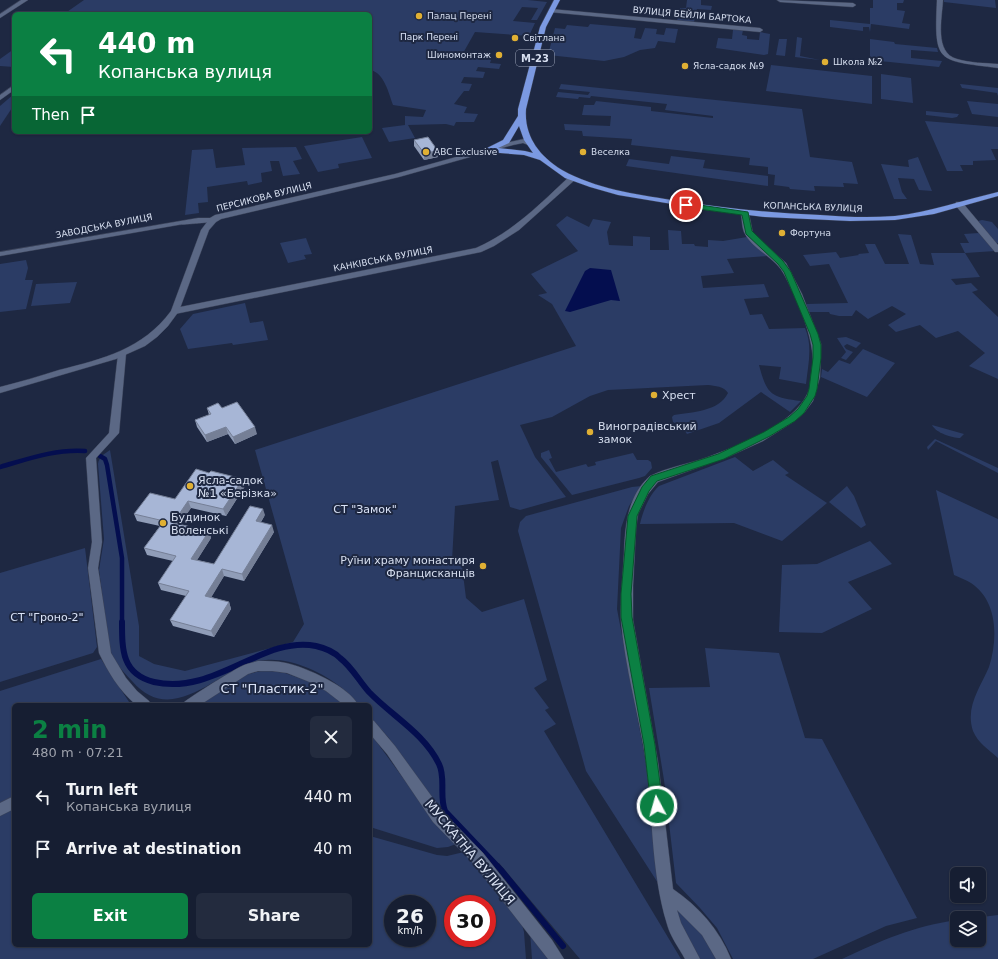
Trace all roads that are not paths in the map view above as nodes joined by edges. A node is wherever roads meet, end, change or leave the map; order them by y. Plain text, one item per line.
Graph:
1 (25, 0) edge
2 (557, 0) edge
3 (780, 0) edge
4 (940, 0) edge
5 (853, 5) dead end
6 (551, 11) junction
7 (0, 16) edge
8 (760, 30) dead end
9 (998, 66) edge
10 (12, 89) edge
11 (0, 98) edge
12 (520, 118) junction
13 (528, 143) junction
14 (490, 150) junction
15 (546, 161) junction
16 (573, 178) junction
17 (998, 194) edge
18 (959, 204) junction
19 (746, 214) junction
20 (213, 220) junction
21 (998, 250) edge
22 (0, 254) edge
23 (175, 311) junction
24 (122, 354) junction
25 (0, 390) edge
26 (143, 703) edge
27 (191, 703) edge
28 (350, 703) edge
29 (372, 727) edge
30 (12, 803) edge
31 (0, 810) edge
32 (666, 893) junction
33 (556, 959) edge
34 (693, 959) edge
35 (724, 959) edge

1 - 7 street
2 - 6 highway, КОПАНСЬКА ВУЛИЦЯ / М-23
3 - 5 street
4 - 9 street
6 - 8 street, ВУЛИЦЯ БЕЙЛИ БАРТОКА
6 - 12 highway, КОПАНСЬКА ВУЛИЦЯ / М-23
10 - 11 street
12 - 13 highway, КОПАНСЬКА ВУЛИЦЯ / М-23
12 - 14 highway
13 - 14 street, ПЕРСИКОВА ВУЛИЦЯ
13 - 15 highway, КОПАНСЬКА ВУЛИЦЯ / М-23
14 - 15 highway
14 - 20 street, ПЕРСИКОВА ВУЛИЦЯ
15 - 16 highway, КОПАНСЬКА ВУЛИЦЯ / М-23
16 - 19 highway, КОПАНСЬКА ВУЛИЦЯ / М-23
16 - 23 street, КАНКІВСЬКА ВУЛИЦЯ
17 - 18 highway, КОПАНСЬКА ВУЛИЦЯ / М-23
18 - 19 highway, КОПАНСЬКА ВУЛИЦЯ / М-23
18 - 21 street
19 - 32 street
20 - 22 street, ЗАВОДСЬКА ВУЛИЦЯ
20 - 23 street, ПЕРСИКОВА ВУЛИЦЯ
23 - 24 street, ПЕРСИКОВА ВУЛИЦЯ
24 - 25 street, ПЕРСИКОВА ВУЛИЦЯ
24 - 26 street
27 - 28 street
29 - 33 street, МУСКАТНА ВУЛИЦЯ
30 - 31 street
32 - 34 street
32 - 35 street

